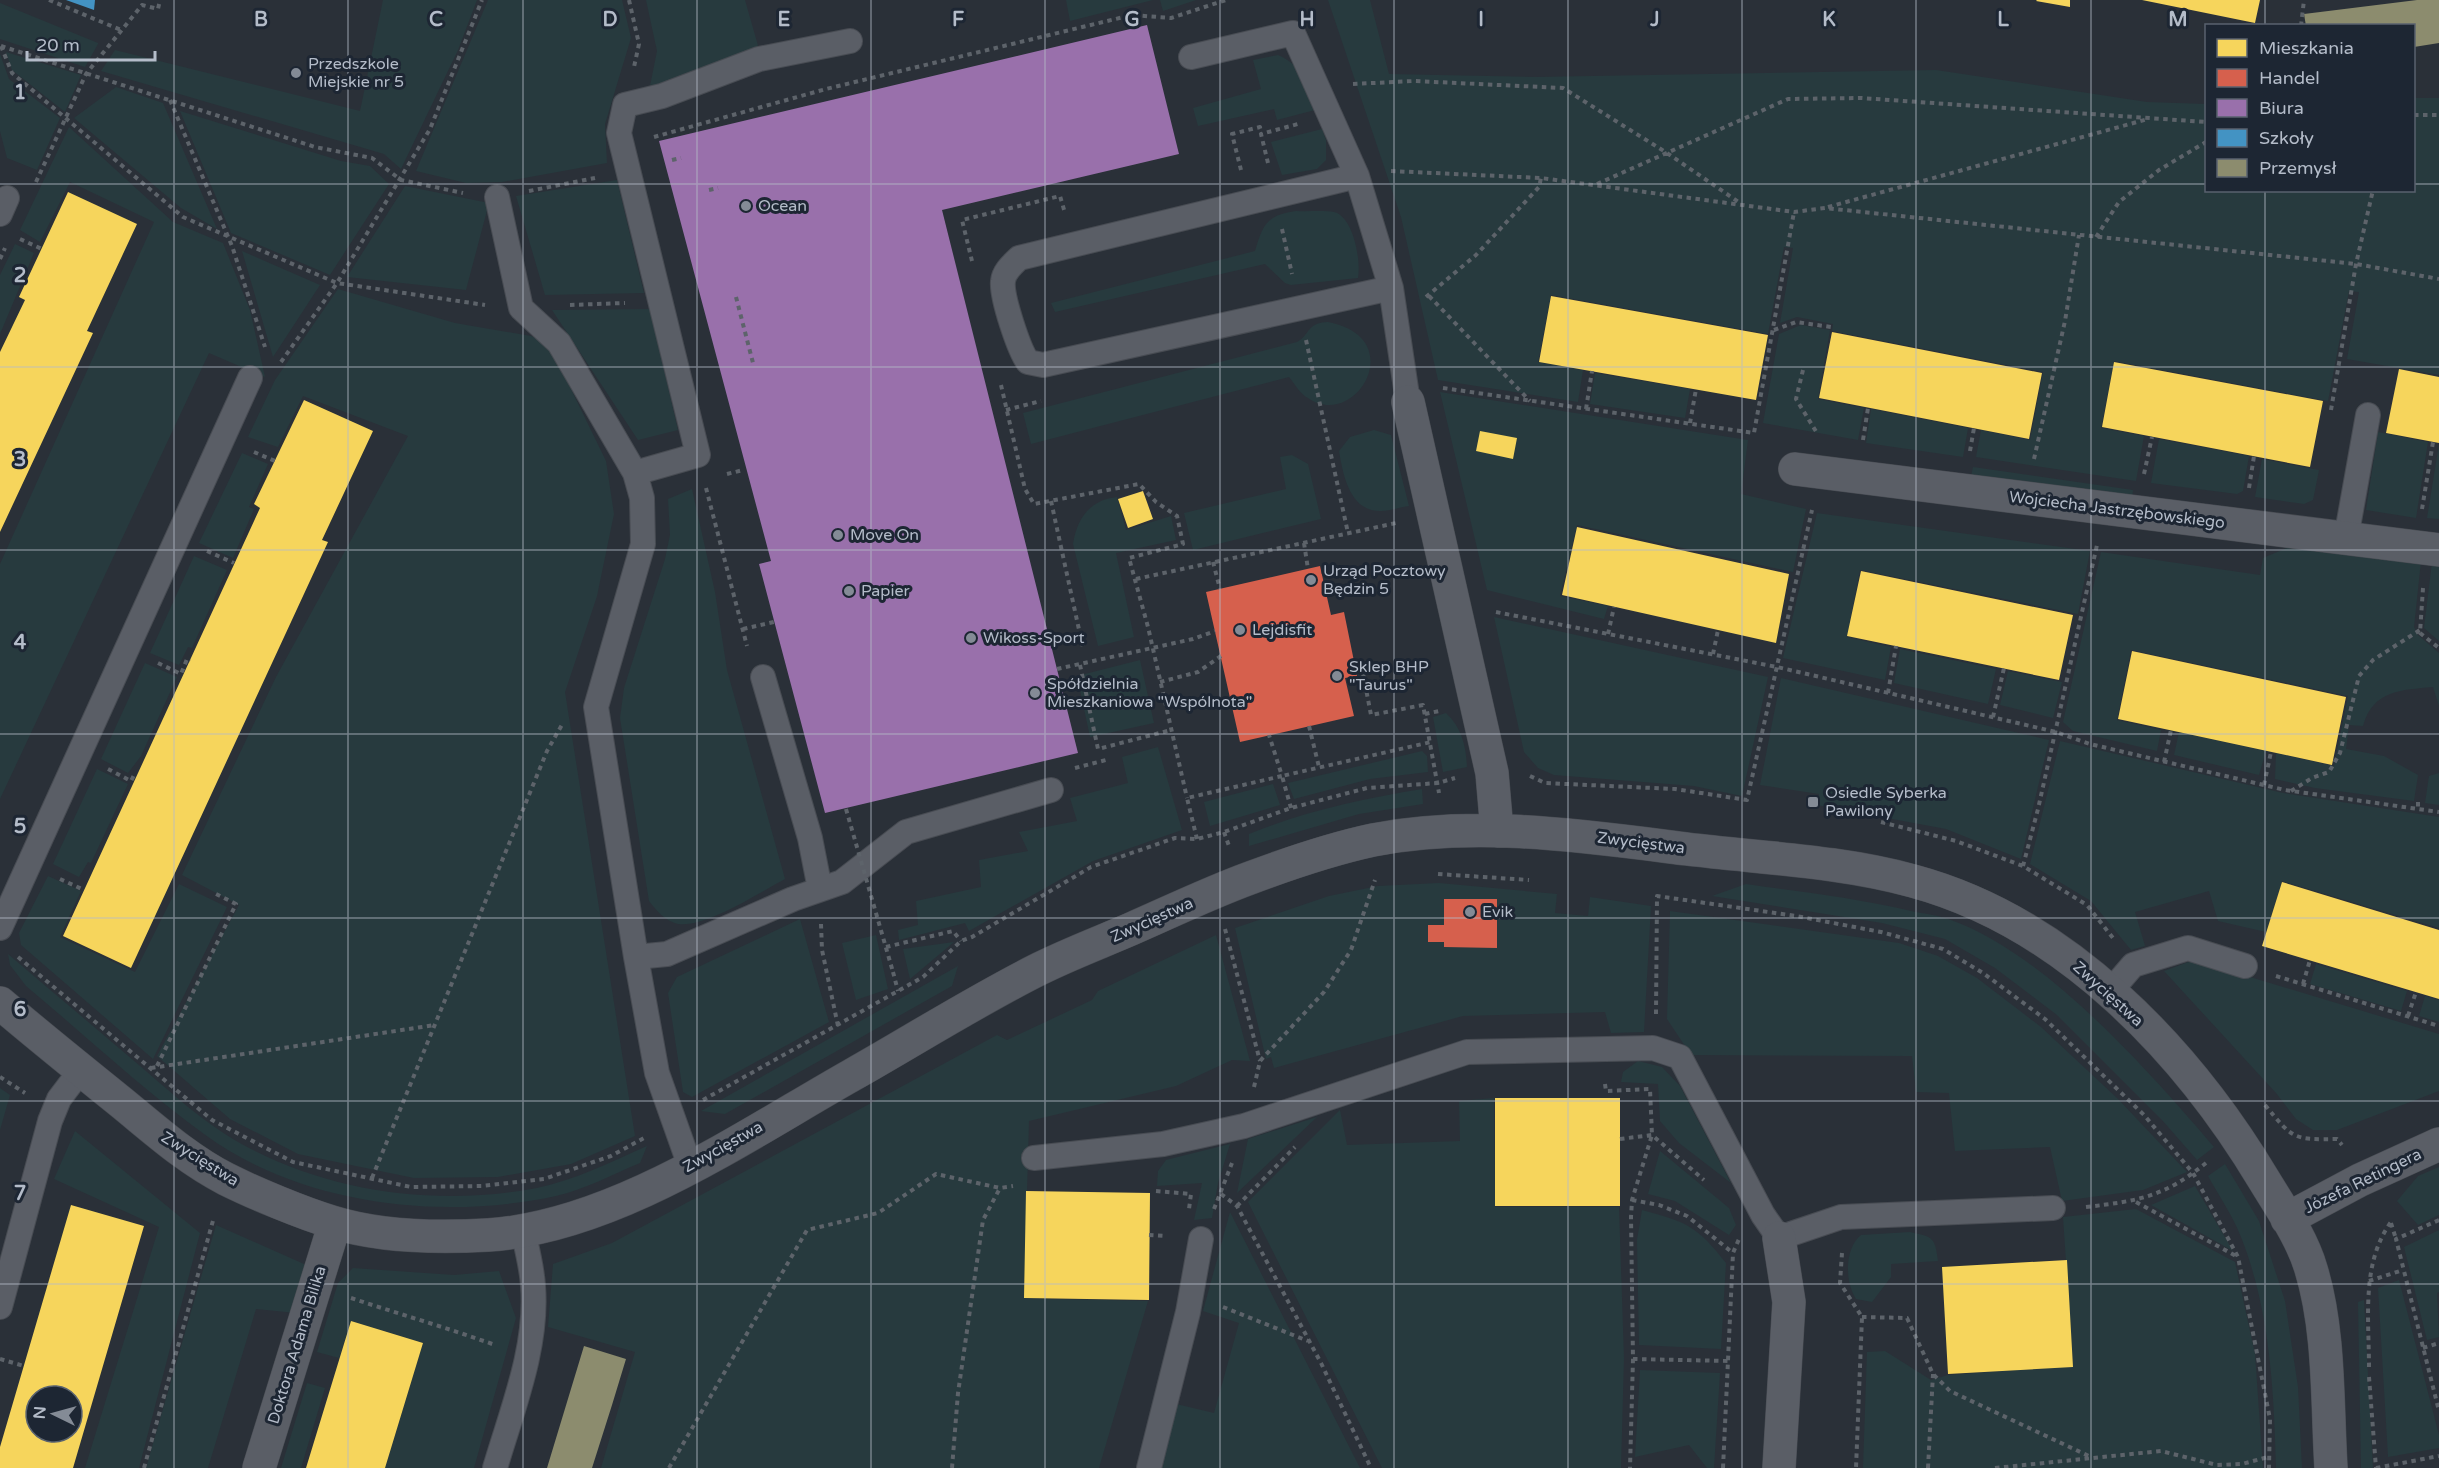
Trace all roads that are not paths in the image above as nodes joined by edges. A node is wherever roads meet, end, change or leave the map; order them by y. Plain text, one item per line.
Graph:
1 (850, 41) dead end
2 (1191, 57) dead end
3 (1357, 177) junction
4 (497, 197) road end
5 (1391, 288) junction
6 (250, 378) dead end
7 (1421, 394) joint
8 (2368, 415) dead end
9 (1795, 469) dead end
10 (635, 473) junction
11 (2346, 538) junction
12 (2439, 550) edge
13 (763, 677) dead end
14 (1051, 790) dead end
15 (1497, 831) junction
16 (820, 888) junction
17 (0, 928) edge
18 (636, 957) junction
19 (2245, 966) road end
20 (2109, 993) junction
21 (0, 1003) edge
22 (81, 1070) junction
23 (2439, 1144) edge
24 (1034, 1158) road end
25 (690, 1167) junction
26 (2053, 1208) road end
27 (2288, 1219) junction
28 (335, 1223) junction
29 (1771, 1227) junction
30 (523, 1232) junction
31 (1201, 1239) dead end
32 (0, 1307) edge
33 (259, 1468) edge
34 (495, 1468) edge
35 (1149, 1468) edge
36 (1779, 1468) edge
37 (2331, 1468) edge

1 - 10 lane
2 - 3 lane
3 - 5 lane
3 - 5 lane
4 - 10 lane
5 - 7 lane
6 - 17 lane
7 - 15 street
8 - 11 lane
9 - 11 street, Wojciecha Jastrzębowskiego
10 - 18 lane
11 - 12 street, Wojciecha Jastrzębowskiego
13 - 16 lane
14 - 16 lane
15 - 20 street, Zwycięstwa
15 - 25 street, Zwycięstwa
16 - 18 lane
18 - 25 lane
19 - 20 lane
20 - 27 street, Zwycięstwa
21 - 22 street, Zwycięstwa
22 - 28 street, Zwycięstwa
22 - 32 lane
23 - 27 street, Józefa Retingera
24 - 29 lane
25 - 30 street, Zwycięstwa
26 - 29 lane
27 - 37 street, Zwycięstwa
28 - 30 street, Zwycięstwa
28 - 33 street, Doktora Adama Bilika
29 - 36 street
30 - 34 lane
31 - 35 lane

